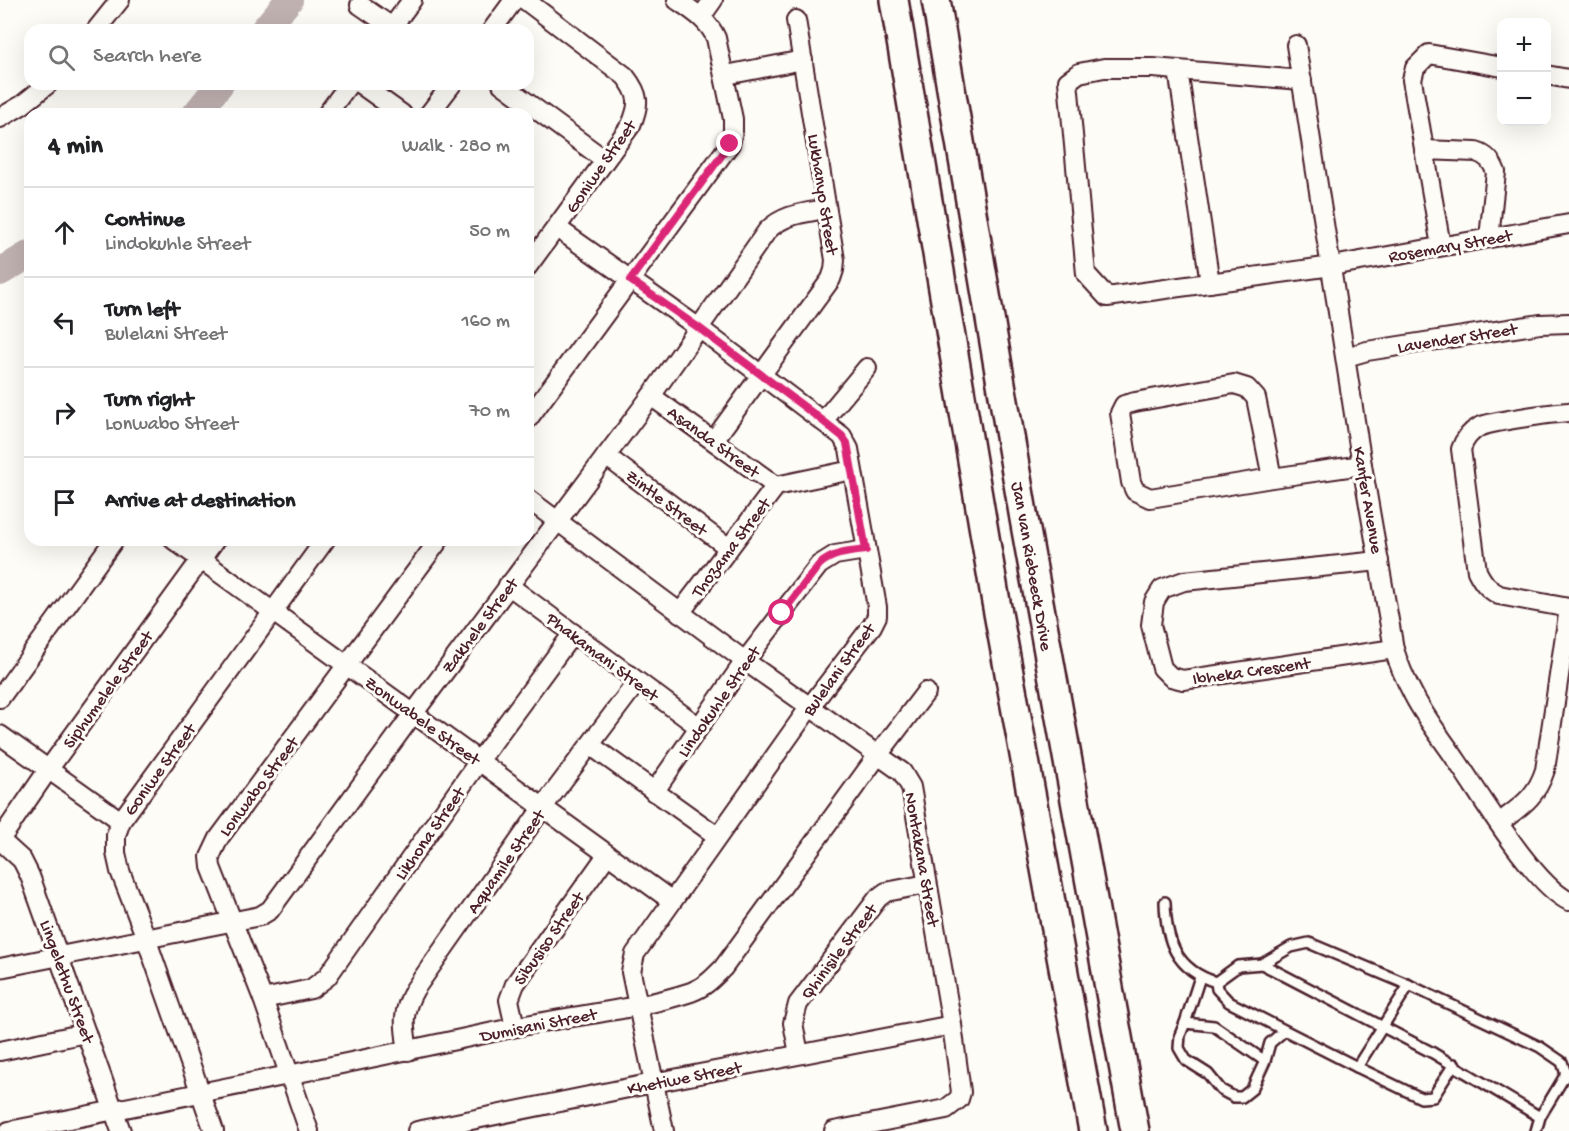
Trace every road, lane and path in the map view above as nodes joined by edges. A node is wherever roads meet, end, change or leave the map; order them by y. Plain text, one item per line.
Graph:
1 (120, 0) edge
2 (412, 0) edge
3 (514, 0) edge
4 (525, 0) edge
5 (677, 0) edge
6 (713, 0) edge
7 (894, 0) edge
8 (936, 0) edge
9 (360, 5) dead end
10 (701, 17) junction
11 (796, 20) dead end
12 (101, 24) edge
13 (386, 24) edge
14 (394, 24) edge
15 (496, 24) edge
16 (1296, 45) dead end
17 (803, 60) junction
18 (1497, 66) edge
19 (1178, 70) junction
20 (726, 75) junction
21 (1551, 76) edge
22 (1569, 79) edge
23 (1302, 80) junction
24 (41, 90) edge
25 (344, 90) edge
26 (357, 90) edge
27 (447, 90) edge
28 (508, 90) edge
29 (331, 108) edge
30 (391, 108) edge
31 (434, 108) edge
32 (528, 108) edge
33 (534, 113) edge
34 (0, 118) edge
35 (1424, 150) junction
36 (605, 160) junction
37 (826, 209) junction
38 (1569, 224) edge
39 (557, 228) junction
40 (1489, 238) junction
41 (1441, 246) junction
42 (534, 258) edge
43 (1332, 266) junction
44 (630, 280) junction
45 (1210, 283) junction
46 (1569, 323) edge
47 (699, 328) junction
48 (1346, 357) junction
49 (867, 368) dead end
50 (762, 376) junction
51 (651, 396) junction
52 (534, 411) edge
53 (1569, 412) edge
54 (823, 421) junction
55 (714, 440) junction
56 (606, 456) junction
57 (1362, 465) junction
58 (852, 470) junction
59 (1272, 478) junction
60 (776, 486) junction
61 (534, 503) edge
62 (557, 520) junction
63 (110, 546) edge
64 (183, 546) edge
65 (211, 546) edge
66 (321, 546) edge
67 (434, 546) edge
68 (729, 548) junction
69 (866, 550) junction
70 (201, 559) junction
71 (1379, 561) junction
72 (508, 585) junction
73 (1569, 608) edge
74 (274, 611) junction
75 (680, 613) junction
76 (573, 633) junction
77 (1394, 649) junction
78 (745, 661) junction
79 (346, 664) junction
80 (637, 682) junction
81 (926, 692) dead end
82 (0, 698) edge
83 (1562, 702) edge
84 (809, 708) junction
85 (413, 714) junction
86 (699, 727) junction
87 (0, 735) edge
88 (590, 745) junction
89 (878, 755) junction
90 (479, 761) junction
91 (48, 770) junction
92 (654, 792) junction
93 (543, 807) junction
94 (121, 821) junction
95 (1499, 823) junction
96 (717, 836) junction
97 (0, 840) edge
98 (607, 855) junction
99 (927, 885) junction
100 (672, 901) junction
101 (1569, 901) edge
102 (1165, 902) dead end
103 (233, 921) junction
104 (146, 938) junction
105 (60, 956) junction
106 (1262, 964) junction
107 (0, 968) edge
108 (1200, 977) junction
109 (1216, 982) junction
110 (1409, 985) junction
111 (262, 999) junction
112 (638, 1005) junction
113 (1185, 1023) junction
114 (952, 1025) junction
115 (515, 1027) junction
116 (1383, 1027) junction
117 (1284, 1031) junction
118 (86, 1033) junction
119 (0, 1051) edge
120 (408, 1051) junction
121 (799, 1054) junction
122 (1265, 1061) junction
123 (1454, 1064) junction
124 (1357, 1067) junction
125 (1568, 1074) edge
126 (290, 1075) junction
127 (652, 1083) junction
128 (201, 1092) junction
129 (114, 1110) junction
130 (1538, 1125) edge
131 (9, 1131) edge
132 (120, 1131) edge
133 (214, 1131) edge
134 (309, 1131) edge
135 (417, 1131) edge
136 (664, 1131) edge
137 (834, 1131) edge
138 (1093, 1131) edge
139 (1135, 1131) edge

1 - 12 street
2 - 14 street
3 - 15 street
4 - 36 street, Goniwe Street
5 - 10 street
6 - 10 street
7 - 138 main road
8 - 139 main road, Jan van Riebeeck Drive
9 - 13 street
10 - 20 street
11 - 17 street, Lukhanyo Street
16 - 23 street, Kanfer Avenue
17 - 20 street
17 - 37 street, Lukhanyo Street
18 - 35 street
19 - 23 street
19 - 45 street
19 - 45 street, Rosemary Street
20 - 44 street
21 - 22 street
23 - 43 street, Kanfer Avenue
24 - 34 street
25 - 29 street
26 - 30 street
27 - 31 street
28 - 32 street
33 - 36 street
35 - 40 street
35 - 41 street
36 - 39 street, Goniwe Street
37 - 47 street, Zakhele Street
37 - 50 street, Lukhanyo Street
38 - 40 street, Rosemary Street
39 - 42 street, Goniwe Street
39 - 44 street, Bulelani Street
40 - 41 street, Rosemary Street
41 - 43 street, Rosemary Street
43 - 45 street, Rosemary Street
43 - 48 street, Kanfer Avenue
44 - 47 street, Bulelani Street
44 - 52 street
46 - 48 street, Lavender Street
47 - 50 street, Bulelani Street
47 - 51 street, Zakhele Street
48 - 57 street, Kanfer Avenue
49 - 54 street
50 - 54 street, Bulelani Street
50 - 55 street, Lukhanyo Street
51 - 55 street, Asanda Street
51 - 56 street, Zakhele Street
53 - 73 street
54 - 58 street, Bulelani Street
55 - 60 street, Asanda Street
56 - 62 street, Zakhele Street
56 - 68 street, Zintle Street
57 - 59 street
57 - 71 street, Kanfer Avenue
58 - 60 street, Thozama Street
58 - 69 street, Bulelani Street
59 - 59 street
60 - 68 street, Thozama Street
61 - 62 street, Nontakana Street
62 - 72 street, Zakhele Street
62 - 75 street, Nontakana Street
63 - 82 street
64 - 70 street, Zonwabele Street
65 - 70 street, Siphumelele Street
66 - 74 street, Goniwe Street
67 - 79 street, Lonwabo Street
68 - 75 street, Thozama Street
69 - 78 street, Lindokuhle Street
69 - 84 street, Bulelani Street
70 - 74 street, Zonwabele Street
70 - 91 street, Siphumelele Street
71 - 77 street, Kanfer Avenue
71 - 77 street, Ibheka Crescent
72 - 76 street, Phakamani Street
72 - 85 street, Zakhele Street
73 - 83 street
74 - 79 street, Zonwabele Street
74 - 94 street, Goniwe Street
75 - 78 street, Nontakana Street
76 - 80 street, Phakamani Street
76 - 90 street, Likhona Street
77 - 95 street, Kanfer Avenue
78 - 84 street, Nontakana Street
78 - 86 street, Lindokuhle Street
79 - 85 street, Zonwabele Street
79 - 103 street, Lonwabo Street
80 - 86 street, Phakamani Street
80 - 88 street, Aquamile Street
81 - 89 street, Dumisani Street
83 - 95 street
84 - 89 street, Nontakana Street
84 - 96 street, Bulelani Street
85 - 90 street, Zonwabele Street
85 - 103 street, Zakhele Street
86 - 92 street, Lindokuhle Street
87 - 91 street
88 - 92 street
88 - 93 street, Aquamile Street
89 - 99 street, Nontakana Street
89 - 112 street, Dumisani Street
90 - 93 street, Zonwabele Street
90 - 111 street, Likhona Street
91 - 94 street
91 - 97 street, Siphumelele Street
92 - 96 street
93 - 98 street, Zonwabele Street
93 - 120 street, Aquamile Street
94 - 104 street, Goniwe Street
95 - 101 street, Kanfer Avenue
96 - 100 street, Bulelani Street
97 - 105 street, Lingelethu Street
98 - 100 street, Zonwabele Street
98 - 115 street, Sibusiso Street
99 - 114 street, Nontakana Street
99 - 121 street, Qhinisile Street
100 - 112 street, Bulelani Street
102 - 108 lane
103 - 104 street, Zakhele Street
103 - 111 street, Lonwabo Street
104 - 105 street
104 - 128 street, Goniwe Street
105 - 107 street
105 - 118 street, Lingelethu Street
106 - 109 lane
106 - 110 lane
106 - 116 lane
108 - 109 lane
108 - 113 lane
109 - 117 lane
110 - 116 lane
110 - 125 lane
111 - 126 street, Lonwabo Street
112 - 115 street, Dumisani Street
112 - 127 street, Bulelani Street
113 - 122 lane
113 - 122 lane
114 - 121 street, Khetiwe Street
114 - 137 street, Nontakana Street
115 - 120 street, Dumisani Street
116 - 123 lane
116 - 124 lane
117 - 122 lane
117 - 124 lane
118 - 119 street
118 - 129 street, Lingelethu Street
120 - 126 street, Dumisani Street
121 - 127 street, Khetiwe Street
123 - 124 lane
123 - 130 lane
125 - 130 lane
126 - 128 street, Dumisani Street
126 - 134 street, Lonwabo Street
127 - 135 street, Khetiwe Street
127 - 136 street, Bulelani Street
128 - 129 street, Dumisani Street
128 - 133 street, Goniwe Street
129 - 131 street, Dumisani Street
129 - 132 street, Lingelethu Street

